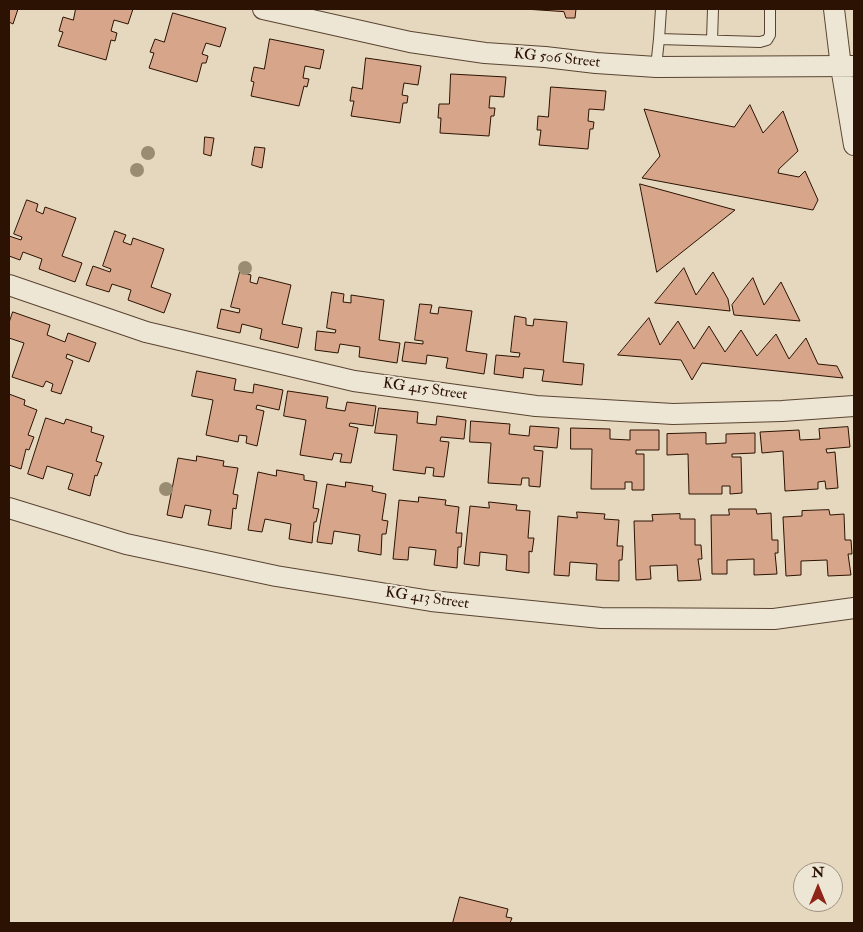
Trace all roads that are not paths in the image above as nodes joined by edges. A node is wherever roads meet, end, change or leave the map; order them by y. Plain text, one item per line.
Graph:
1 (263, 9) edge
2 (660, 9) edge
3 (713, 9) edge
4 (770, 9) edge
5 (834, 9) edge
6 (660, 39) junction
7 (712, 40) junction
8 (656, 67) junction
9 (848, 67) edge
10 (854, 145) edge
11 (9, 285) edge
12 (854, 406) edge
13 (9, 508) edge
14 (854, 608) edge

1 - 8 street, KG 506 Street
2 - 6 lane
3 - 7 lane
4 - 7 lane
5 - 9 street
6 - 7 lane
6 - 8 lane
8 - 9 street, KG 506 Street
9 - 10 street
11 - 12 street, KG 415 Street
13 - 14 street, KG 413 Street

